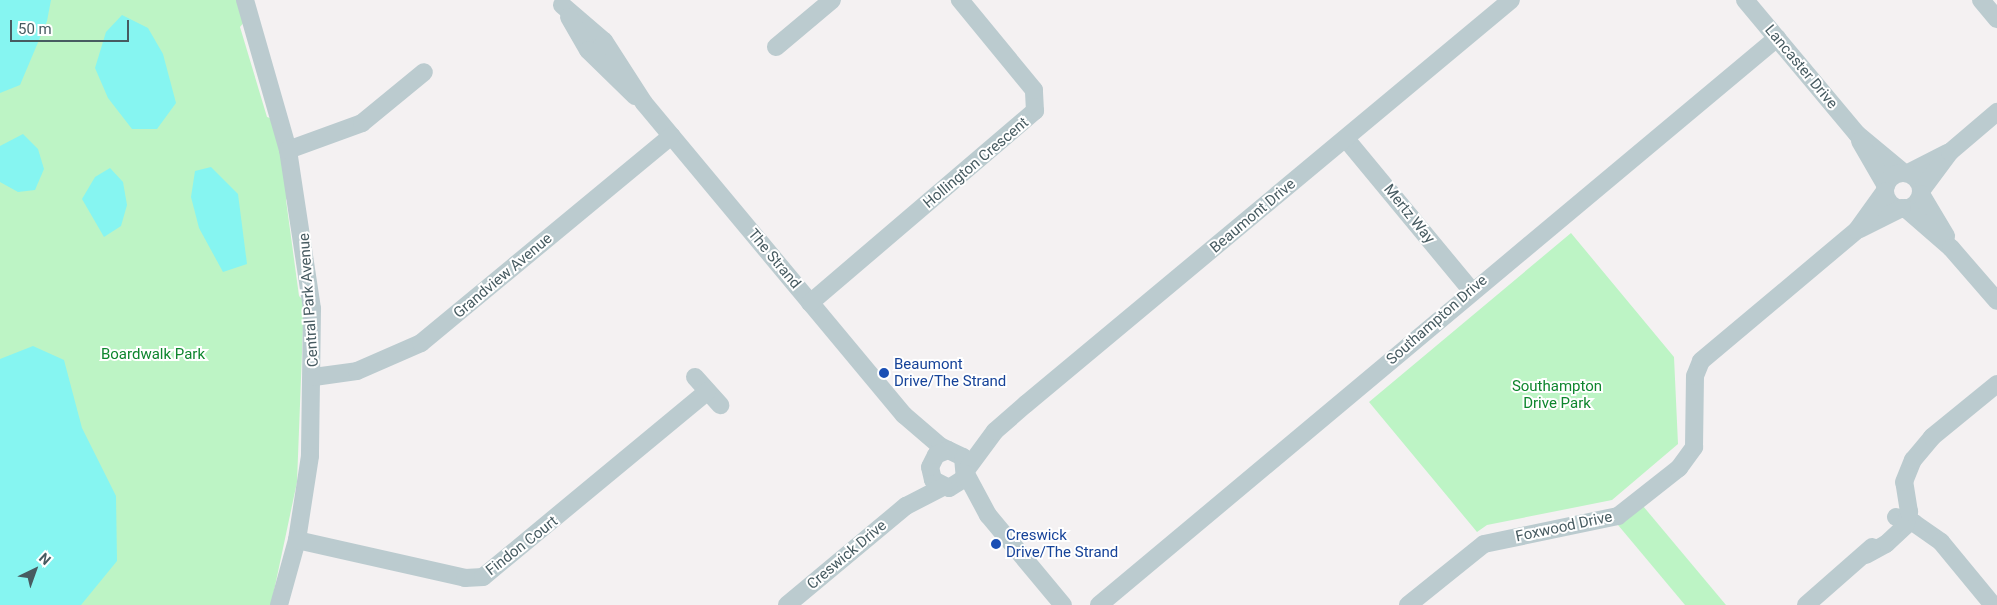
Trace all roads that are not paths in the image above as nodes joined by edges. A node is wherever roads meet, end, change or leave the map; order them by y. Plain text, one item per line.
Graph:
1 (245, 0) edge
2 (832, 0) edge
3 (960, 0) edge
4 (1511, 0) edge
5 (1745, 0) edge
6 (1980, 0) edge
7 (560, 2) edge
8 (1997, 19) edge
9 (1777, 38) junction
10 (776, 47) dead end
11 (424, 72) dead end
12 (1997, 112) edge
13 (1857, 134) junction
14 (671, 136) junction
15 (1346, 139) junction
16 (288, 150) junction
17 (1950, 152) junction
18 (1906, 173) junction
19 (1886, 188) junction
20 (1921, 192) junction
21 (1903, 208) junction
22 (1857, 230) junction
23 (1951, 248) junction
24 (1470, 290) junction
25 (1997, 302) edge
26 (810, 303) junction
27 (314, 377) junction
28 (695, 377) dead end
29 (1996, 384) edge
30 (707, 392) junction
31 (720, 406) dead end
32 (904, 415) junction
33 (995, 431) junction
34 (950, 451) junction
35 (930, 469) junction
36 (967, 471) junction
37 (946, 487) junction
38 (906, 506) junction
39 (988, 515) junction
40 (1901, 519) junction
41 (297, 540) junction
42 (793, 603) edge
43 (279, 605) edge
44 (1063, 605) edge
45 (1099, 605) edge
46 (1408, 605) edge
47 (1806, 605) edge
48 (1993, 605) edge

1 - 16 street, Central Park Avenue
2 - 10 street
3 - 26 street, Hollington Crescent
4 - 15 street, Beaumont Drive
5 - 9 street, Lancaster Drive
6 - 8 street
7 - 14 street, The Strand
9 - 13 street, Lancaster Drive
9 - 24 street, Southampton Drive
11 - 16 street
12 - 17 street
13 - 18 street, Lancaster Drive
13 - 19 street, Lancaster Drive
14 - 26 street, The Strand
14 - 27 street, Grandview Avenue
15 - 24 street, Mertz Way
15 - 33 street, Beaumont Drive
16 - 27 street, Central Park Avenue
17 - 18 street
17 - 20 street
18 - 19 street
18 - 20 street
19 - 21 street
19 - 22 street, Foxwood Drive
20 - 21 street
20 - 23 street
21 - 22 street, Foxwood Drive
21 - 23 street
22 - 46 street, Foxwood Drive
23 - 25 street
24 - 45 street, Southampton Drive
26 - 32 street, The Strand
27 - 41 street, Central Park Avenue
28 - 30 street
29 - 40 street
30 - 31 street
30 - 41 street, Findon Court
32 - 34 street, The Strand
32 - 35 street, The Strand
33 - 34 street, Beaumont Drive
33 - 36 street, Beaumont Drive
34 - 35 street
34 - 36 street
35 - 37 street
35 - 38 street, Creswick Drive
36 - 37 street
36 - 39 street
37 - 38 street, Creswick Drive
37 - 39 street
38 - 42 street, Creswick Drive
39 - 44 street
40 - 47 street
40 - 48 street
41 - 43 street, Central Park Avenue

